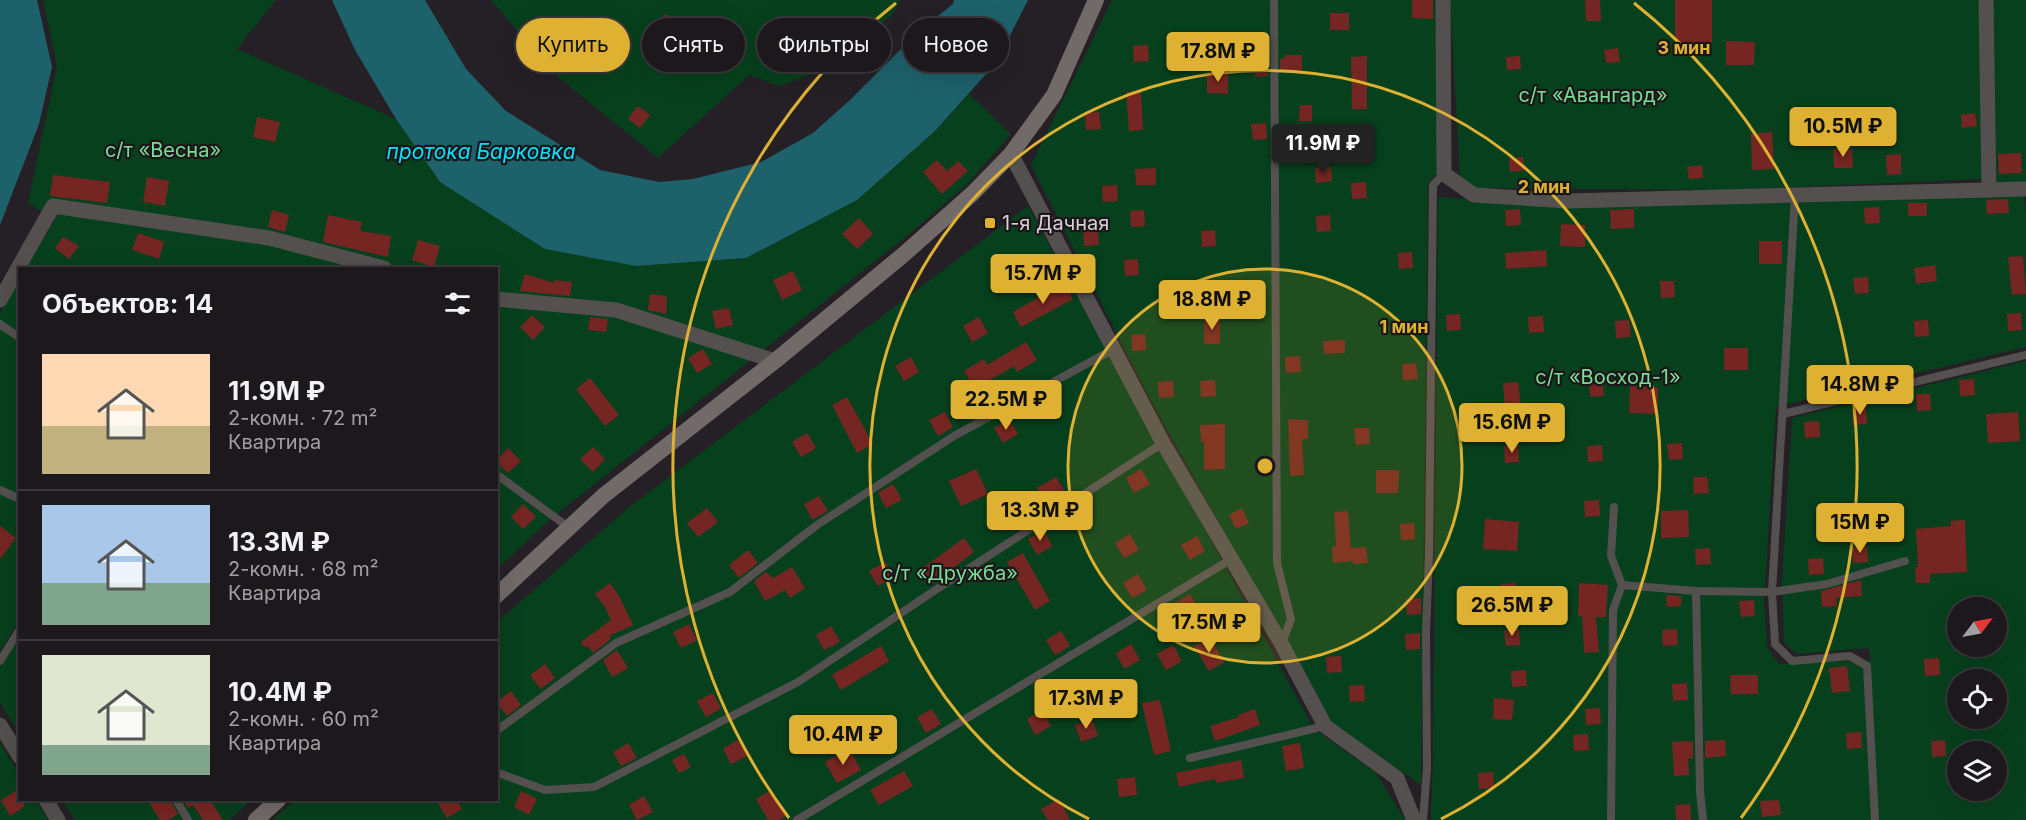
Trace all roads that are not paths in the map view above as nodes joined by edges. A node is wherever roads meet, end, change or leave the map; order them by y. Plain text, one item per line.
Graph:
1 (1096, 0) edge
2 (1274, 0) edge
3 (1443, 0) edge
4 (1986, 0) edge
5 (1011, 154) junction
6 (1444, 174) junction
7 (2026, 189) edge
8 (1989, 190) junction
9 (1795, 195) junction
10 (19, 267) edge
11 (380, 267) edge
12 (18, 268) edge
13 (498, 299) edge
14 (0, 300) edge
15 (0, 324) edge
16 (18, 337) edge
17 (1114, 349) junction
18 (2026, 356) edge
19 (775, 361) junction
20 (1783, 414) junction
21 (1162, 443) junction
22 (498, 475) edge
23 (0, 490) edge
24 (18, 498) edge
25 (1614, 507) dead end
26 (569, 528) junction
27 (1230, 560) junction
28 (1905, 561) dead end
29 (1622, 585) junction
30 (1696, 591) junction
31 (1772, 592) junction
32 (498, 594) edge
33 (18, 632) edge
34 (1281, 643) junction
35 (0, 661) edge
36 (0, 725) edge
37 (1325, 726) junction
38 (498, 730) edge
39 (18, 754) edge
40 (1190, 758) dead end
41 (498, 773) edge
42 (47, 801) edge
43 (177, 801) edge
44 (277, 801) edge
45 (58, 820) edge
46 (188, 820) edge
47 (256, 820) edge
48 (797, 820) edge
49 (1414, 820) edge
50 (1423, 820) edge
51 (1611, 820) edge
52 (1703, 820) edge
53 (1875, 820) edge

1 - 5 main road
2 - 34 lane
3 - 6 street
4 - 8 street
5 - 17 street
5 - 19 main road
6 - 9 street
6 - 50 lane
7 - 8 street
8 - 9 street
9 - 20 lane
10 - 11 street
12 - 14 street
13 - 19 street
15 - 16 lane
17 - 21 street
17 - 38 lane
18 - 20 lane
19 - 26 main road
20 - 31 lane
21 - 27 street
21 - 41 lane
22 - 26 lane
23 - 24 lane
25 - 29 lane
26 - 32 main road
27 - 34 street
27 - 48 lane
28 - 31 lane
29 - 30 lane
29 - 51 lane
30 - 31 lane
30 - 52 lane
31 - 53 lane
33 - 35 lane
34 - 37 street
36 - 39 street
37 - 40 lane
37 - 49 street
42 - 45 street
43 - 46 lane
44 - 47 main road

